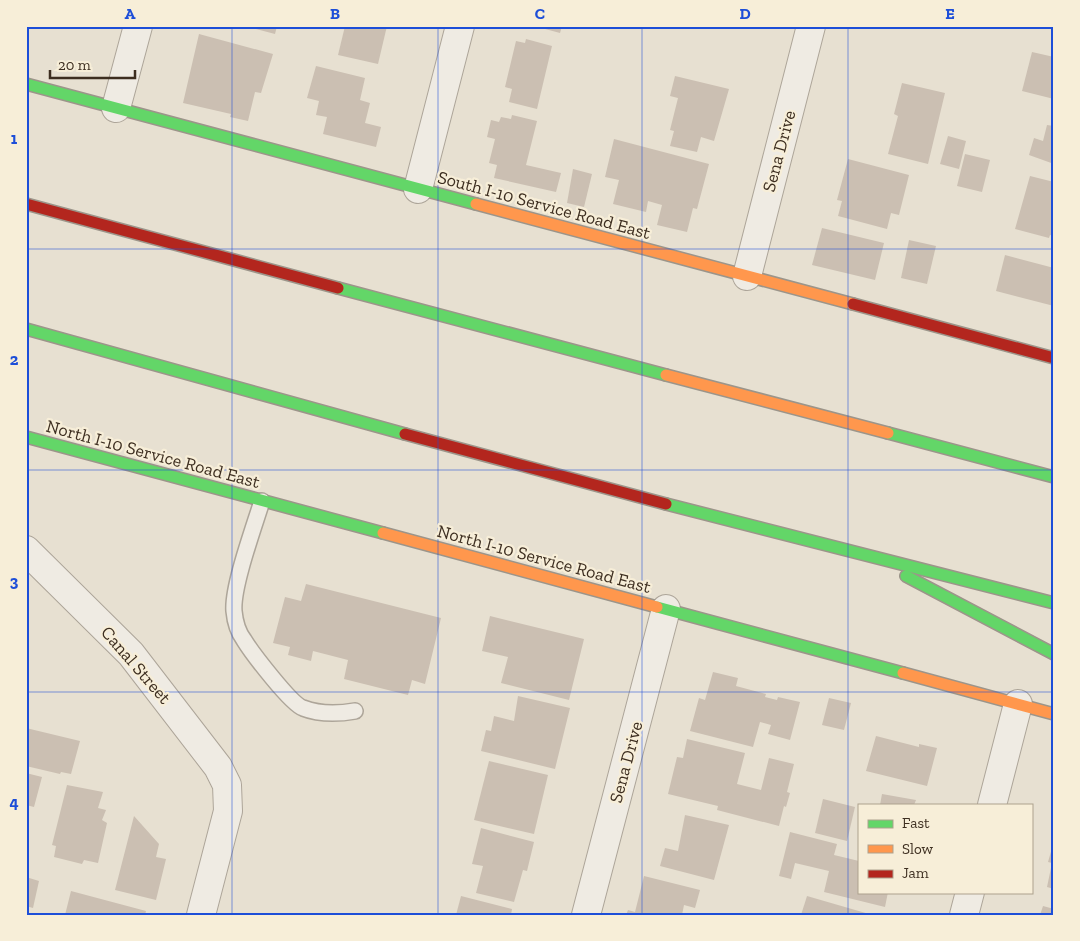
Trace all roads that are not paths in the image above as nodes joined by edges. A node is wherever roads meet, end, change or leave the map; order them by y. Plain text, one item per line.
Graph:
1 (138, 26) edge
2 (460, 26) edge
3 (811, 26) edge
4 (26, 84) edge
5 (116, 108) junction
6 (418, 189) junction
7 (26, 204) edge
8 (746, 276) junction
9 (26, 330) edge
10 (1054, 358) edge
11 (26, 437) edge
12 (1054, 477) edge
13 (262, 501) junction
14 (26, 550) edge
15 (865, 554) junction
16 (1054, 603) edge
17 (666, 610) junction
18 (1054, 654) edge
19 (1018, 704) junction
20 (356, 711) dead end
21 (1054, 714) edge
22 (992, 804) edge
23 (969, 894) edge
24 (202, 915) edge
25 (586, 915) edge
26 (964, 915) edge

1 - 5 street
2 - 6 street
3 - 8 street, Sena Drive
4 - 5 main road, South I-10 Service Road East
5 - 6 main road, South I-10 Service Road East
6 - 8 main road, South I-10 Service Road East
7 - 12 main road
8 - 10 main road, South I-10 Service Road East
9 - 15 main road
11 - 13 main road, North I-10 Service Road East
13 - 17 main road, North I-10 Service Road East
13 - 20 lane
14 - 24 street, Canal Street
15 - 16 main road
15 - 18 main road
17 - 19 main road, North I-10 Service Road East
17 - 25 street, Sena Drive
19 - 21 main road, North I-10 Service Road East
19 - 22 street
23 - 26 street

